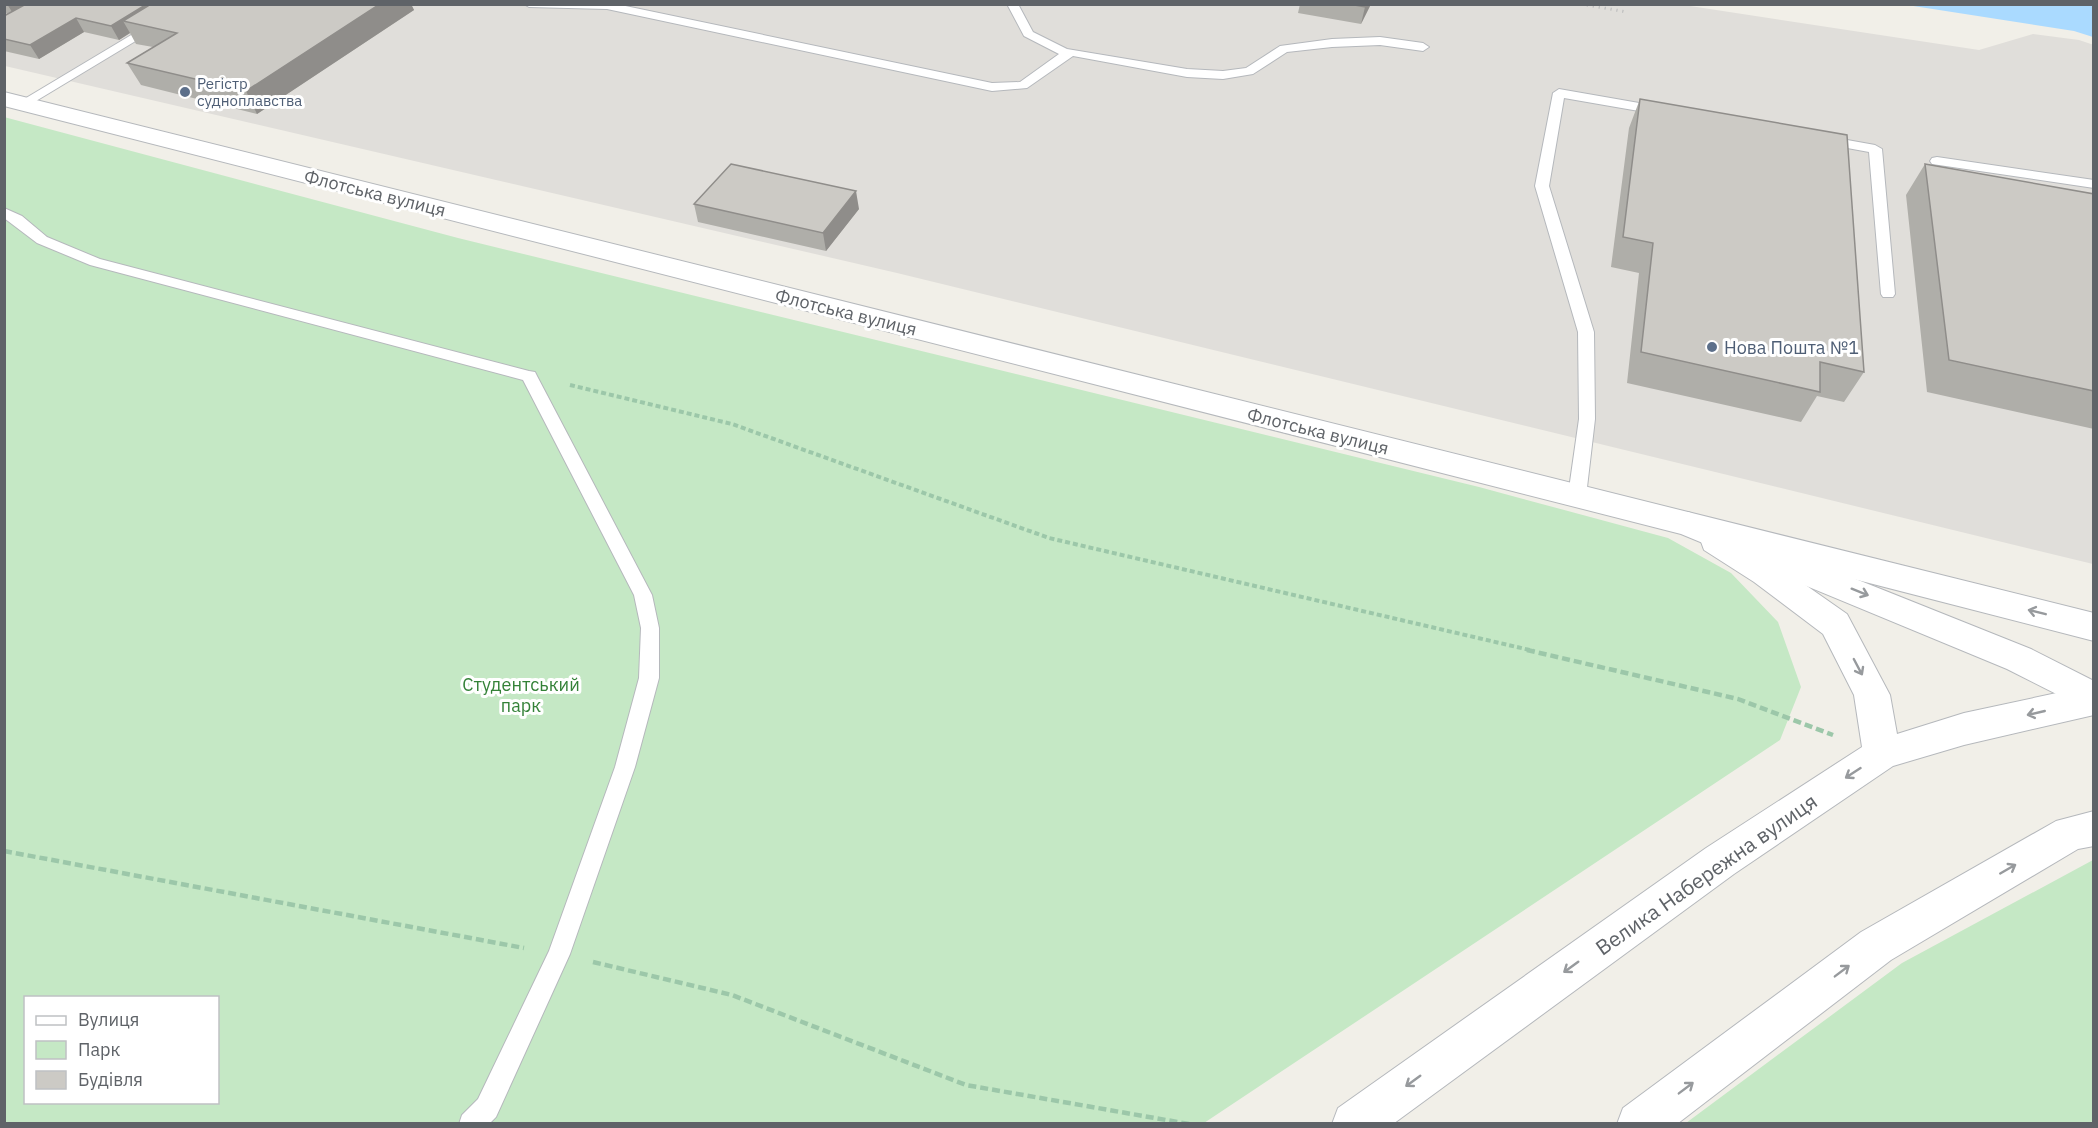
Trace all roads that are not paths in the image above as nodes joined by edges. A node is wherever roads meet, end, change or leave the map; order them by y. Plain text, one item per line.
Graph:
1 (192, 4) edge
2 (529, 4) edge
3 (1012, 4) edge
4 (608, 5) edge
5 (1423, 47) dead end
6 (1068, 54) junction
7 (13, 102) edge
8 (1676, 113) edge
9 (1816, 138) edge
10 (1937, 160) dead end
11 (2094, 184) edge
12 (4, 212) edge
13 (1888, 294) dead end
14 (1577, 496) junction
15 (1689, 524) junction
16 (2094, 627) edge
17 (2094, 699) edge
18 (1882, 754) junction
19 (2094, 828) edge
20 (471, 1124) edge
21 (1354, 1124) edge
22 (1639, 1124) edge

1 - 7 lane
2 - 4 lane
3 - 6 lane
4 - 6 lane
5 - 6 lane
7 - 14 street, Флотська вулиця
8 - 14 lane
9 - 13 lane
10 - 11 lane
12 - 20 lane
14 - 15 street, Флотська вулиця
16 -> 15 street
15 -> 17 street
15 -> 18 street
17 -> 18 street, Велика Набережна вулиця
18 -> 21 street, Велика Набережна вулиця
22 -> 19 street

